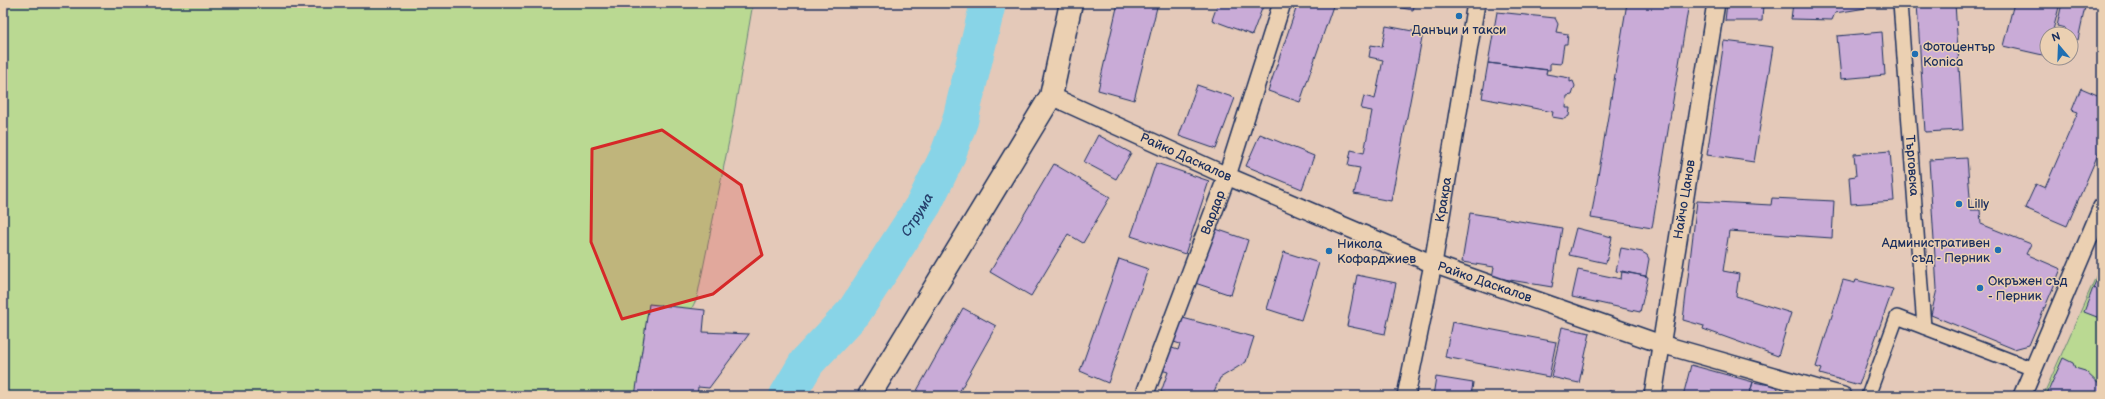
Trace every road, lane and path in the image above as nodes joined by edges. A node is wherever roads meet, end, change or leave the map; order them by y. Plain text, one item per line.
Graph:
1 (1071, 3) edge
2 (1282, 3) edge
3 (1476, 3) edge
4 (1716, 3) edge
5 (1900, 3) edge
6 (1051, 96) junction
7 (1227, 176) junction
8 (2102, 207) edge
9 (1433, 264) junction
10 (1924, 327) junction
11 (1661, 344) junction
12 (2033, 369) junction
13 (1811, 391) edge
14 (869, 396) edge
15 (1144, 396) edge
16 (1406, 396) edge
17 (1653, 396) edge
18 (1843, 396) edge
19 (1868, 396) edge
20 (2022, 396) edge

1 - 6 main road
2 - 7 street, Вардар
3 - 9 street, Кракра
4 - 11 street, Найчо Цанов
5 - 10 street, Търговска
6 - 7 street, Райко Даскалов
6 - 14 main road
7 - 9 street, Райко Даскалов
7 - 15 street, Вардар
8 - 12 street
9 - 11 street, Райко Даскалов
9 - 16 street, Кракра
10 - 12 street
10 - 19 street
11 - 13 street, Райко Даскалов
11 - 17 street, Найчо Цанов
12 - 20 street
13 - 18 street, Райко Даскалов

